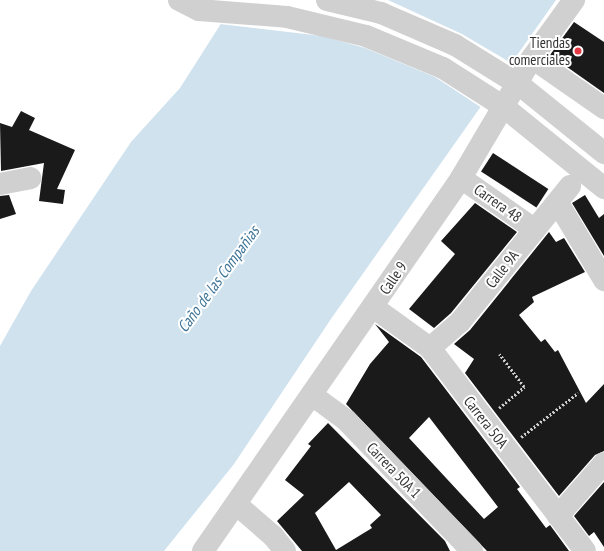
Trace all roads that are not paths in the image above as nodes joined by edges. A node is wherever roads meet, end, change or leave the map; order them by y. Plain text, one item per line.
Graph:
1 (179, 0) edge
2 (327, 0) edge
3 (574, 0) edge
4 (532, 58) junction
5 (604, 108) edge
6 (604, 153) edge
7 (30, 178) dead end
8 (461, 178) junction
9 (0, 184) edge
10 (604, 188) edge
11 (534, 229) junction
12 (604, 280) edge
13 (373, 306) junction
14 (430, 348) junction
15 (312, 395) junction
16 (604, 463) edge
17 (237, 505) junction
18 (558, 516) junction
19 (203, 551) edge
20 (285, 551) edge
21 (472, 551) edge
22 (585, 551) edge

1 - 10 street, bridge
2 - 6 street, bridge
3 - 4 street, Calle 9
4 - 5 street
4 - 8 street, Calle 9
7 - 9 street
8 - 11 street, Carrera 48
8 - 13 street, Calle 9
11 - 12 street, Calle 9A
11 - 14 street, Calle 9A
13 - 14 street, Carrera 50A
13 - 15 street, Calle 9
14 - 18 street, Carrera 50A
15 - 17 street, Calle 9
15 - 21 street, Carrera 50A 1
16 - 18 street
17 - 19 street, Calle 9
17 - 20 street
18 - 22 street, Carrera 50A

